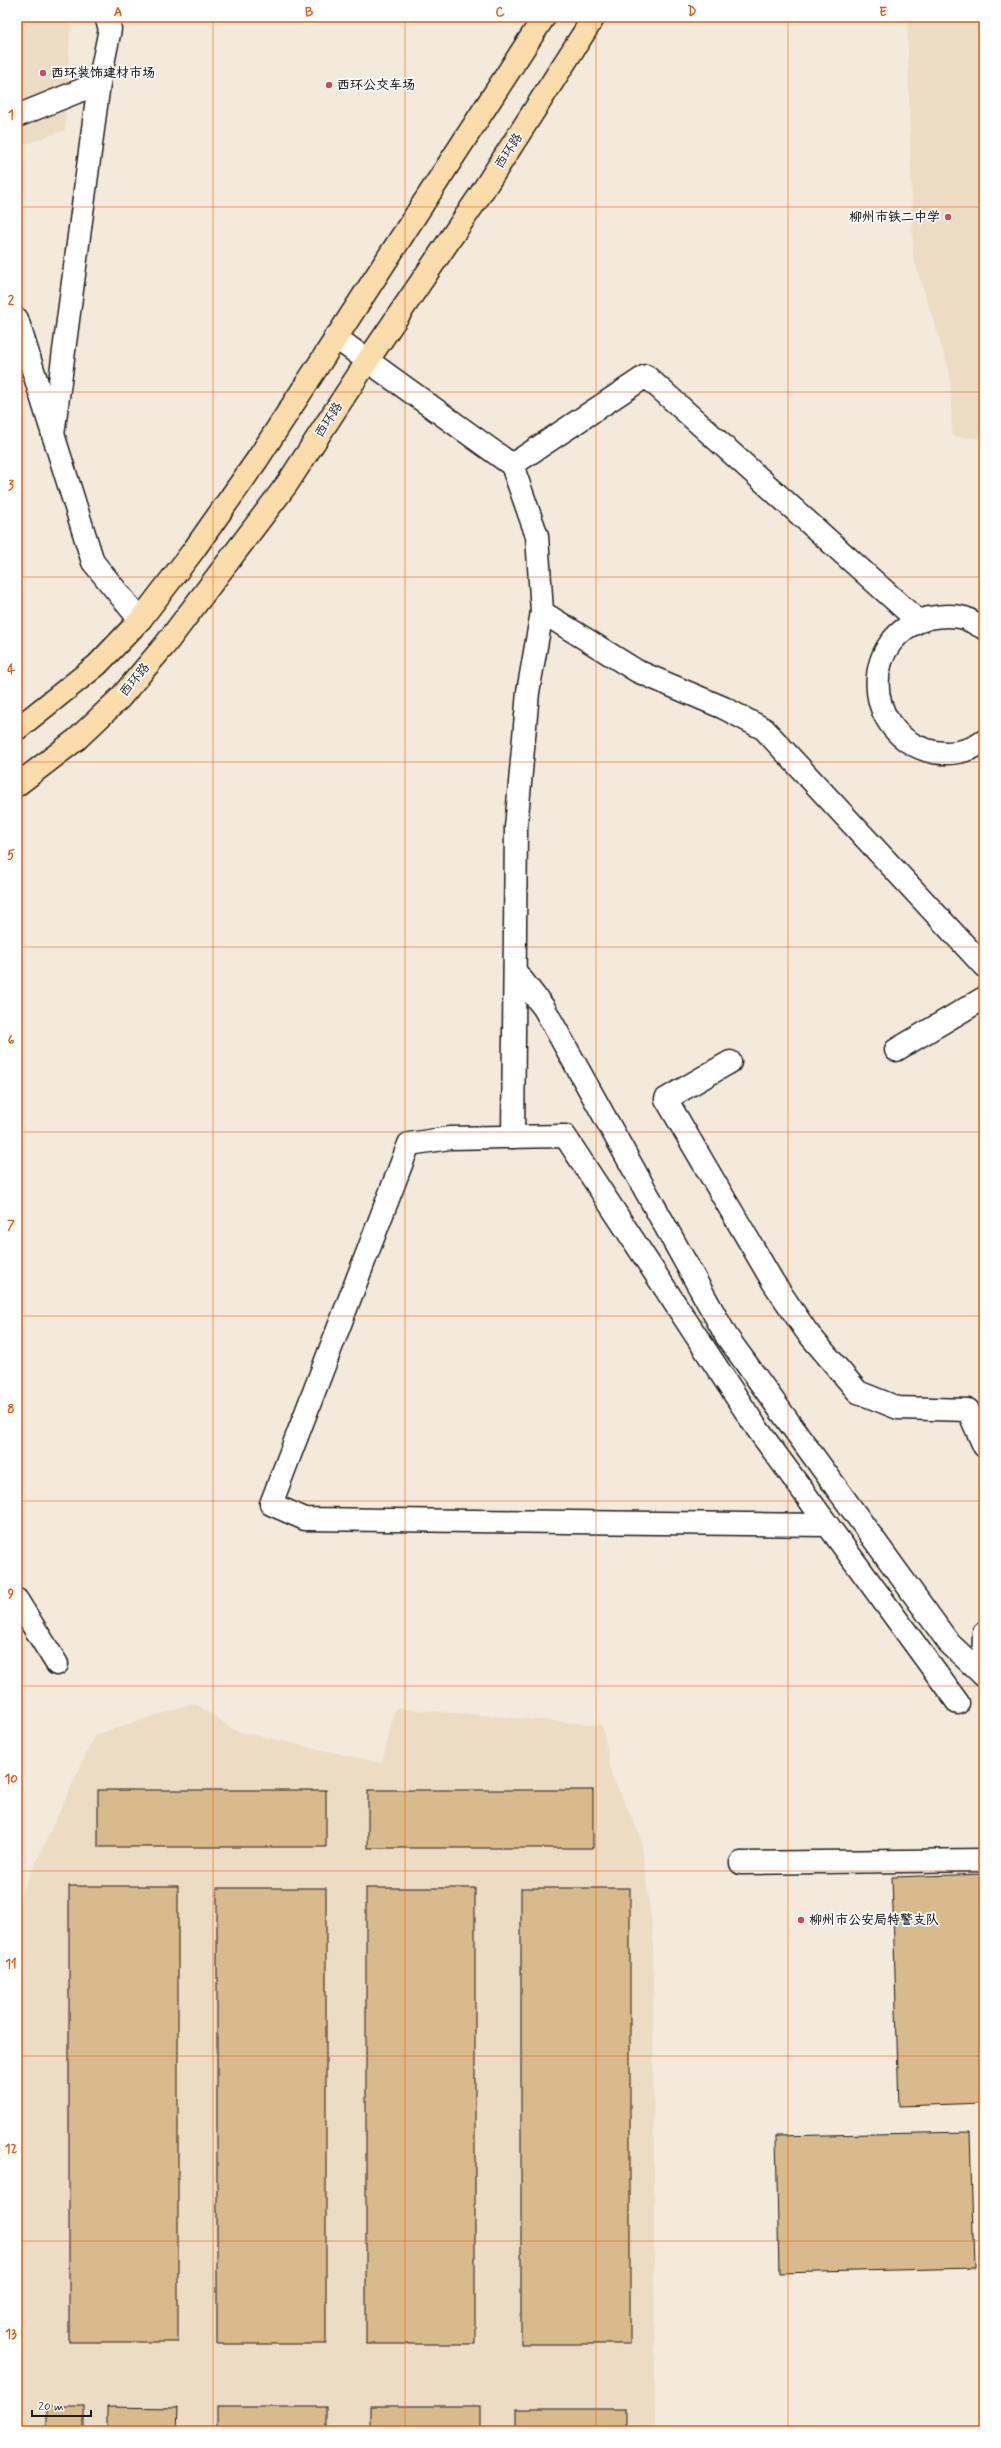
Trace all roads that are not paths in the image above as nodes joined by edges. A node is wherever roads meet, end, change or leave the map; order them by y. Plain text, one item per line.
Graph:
1 (106, 17) edge
2 (544, 17) edge
3 (594, 17) edge
4 (99, 83) junction
5 (17, 116) edge
6 (17, 319) edge
7 (335, 337) junction
8 (368, 360) junction
9 (53, 435) junction
10 (512, 465) junction
11 (542, 612) junction
12 (140, 620) junction
13 (918, 621) junction
14 (984, 628) edge
15 (17, 729) edge
16 (984, 741) edge
17 (17, 785) edge
18 (984, 966) edge
19 (515, 971) junction
20 (984, 998) edge
21 (896, 1050) dead end
22 (730, 1062) dead end
23 (513, 1137) junction
24 (984, 1446) edge
25 (828, 1525) junction
26 (17, 1600) edge
27 (984, 1633) edge
28 (58, 1664) dead end
29 (984, 1676) edge
30 (958, 1703) dead end
31 (984, 1860) edge
32 (741, 1863) dead end

1 - 4 street
2 - 7 main road
3 - 8 main road, 西环路
4 - 5 street
4 - 9 street
6 - 9 street
7 - 8 street
7 - 12 main road
8 - 10 street
8 - 17 main road, 西环路
9 - 12 street
10 - 11 street
10 - 13 street
11 - 18 street
11 - 19 street
12 - 15 main road
13 - 14 street
13 - 16 street
19 - 23 street
19 - 29 street
20 - 21 street
22 - 24 street
23 - 25 street
23 - 25 street
25 - 30 street
26 - 28 street
27 - 29 street
31 - 32 street

